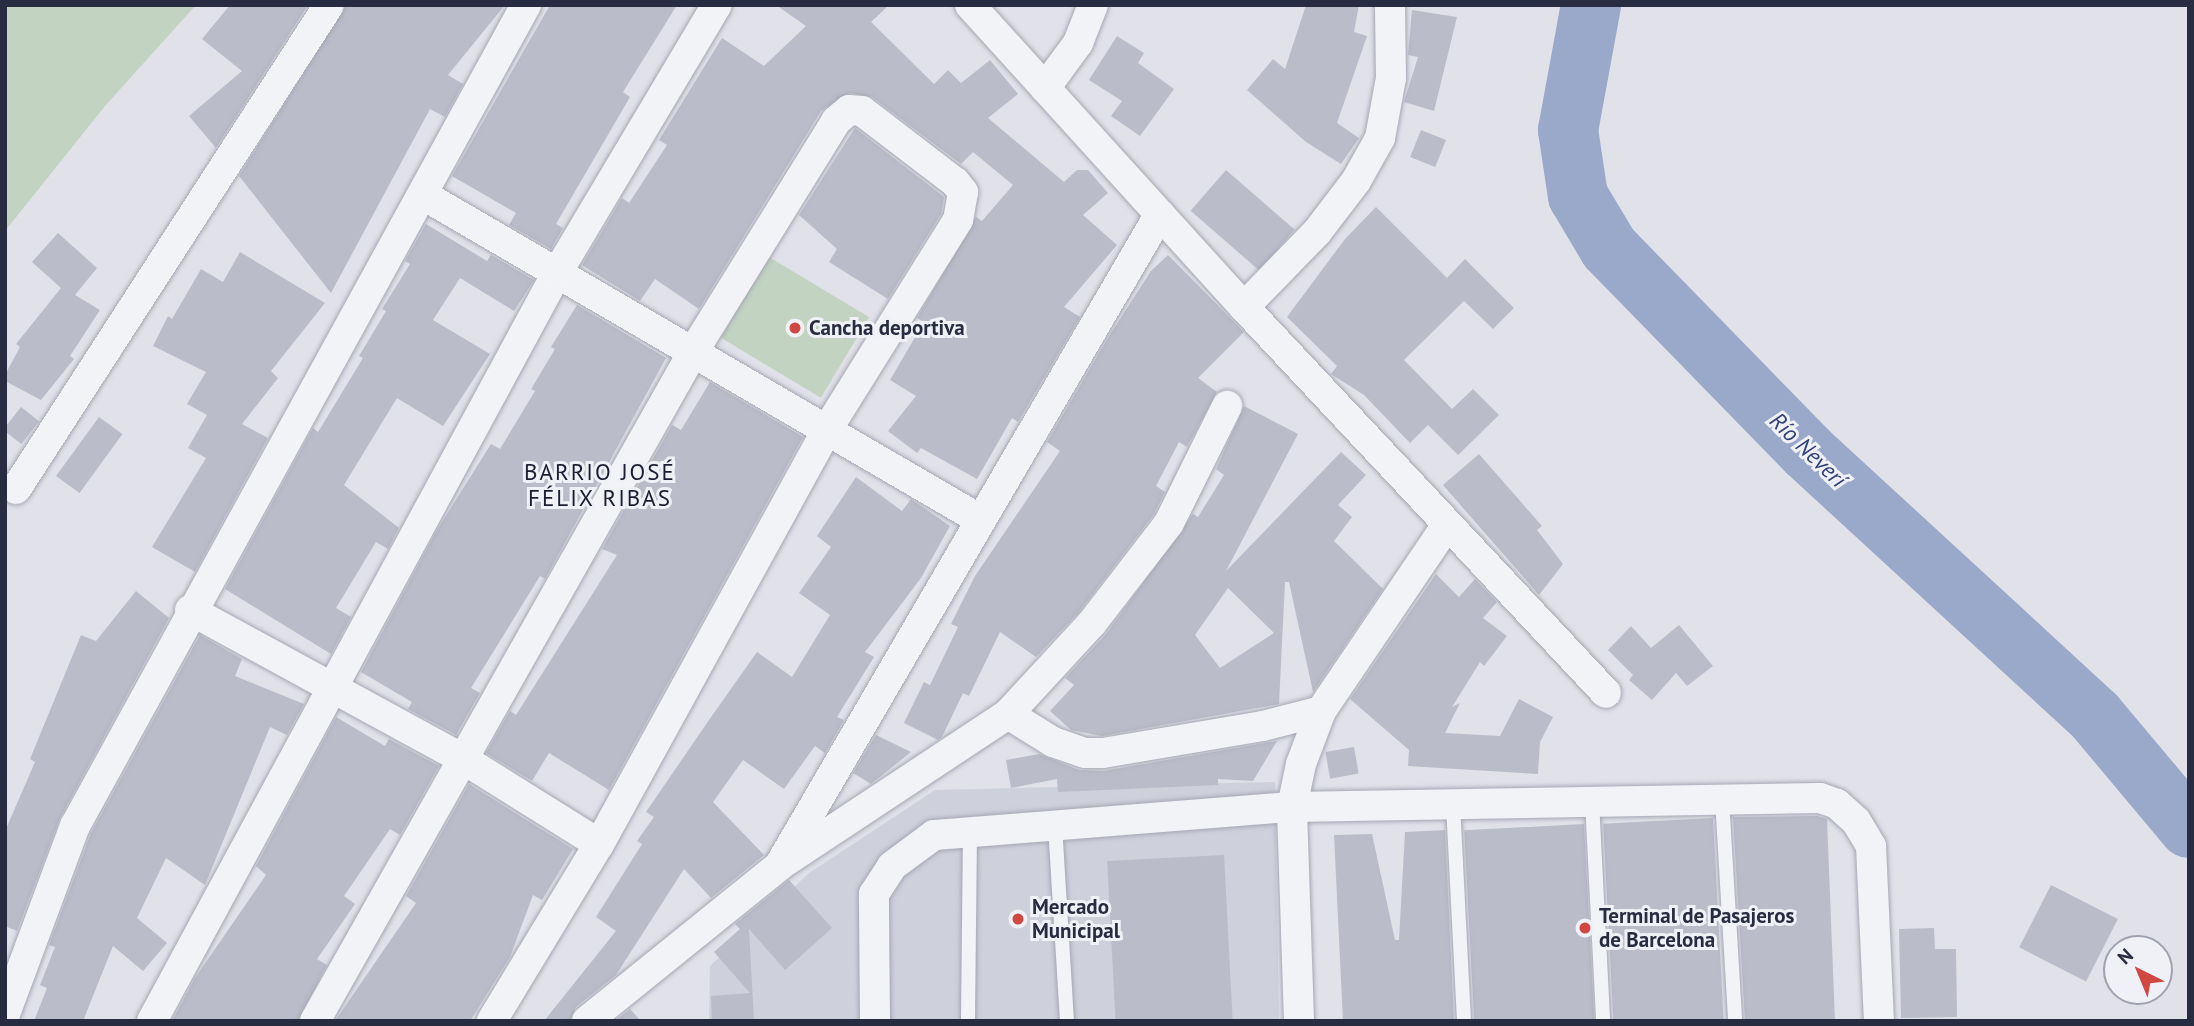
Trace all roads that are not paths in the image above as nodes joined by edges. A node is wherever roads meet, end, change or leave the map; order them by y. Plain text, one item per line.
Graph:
1 (329, 5) edge
2 (526, 5) edge
3 (717, 5) edge
4 (970, 5) edge
5 (1093, 5) edge
6 (1390, 5) edge
7 (1045, 88) junction
8 (425, 196) junction
9 (1160, 214) junction
10 (557, 274) junction
11 (1244, 307) junction
12 (693, 352) junction
13 (1227, 406) dead end
14 (828, 428) junction
15 (16, 489) dead end
16 (979, 519) junction
17 (1447, 526) junction
18 (190, 610) junction
19 (332, 685) junction
20 (1606, 693) dead end
21 (1321, 711) junction
22 (1008, 714) junction
23 (463, 759) junction
24 (1723, 799) junction
25 (1592, 801) junction
26 (1453, 804) junction
27 (1292, 807) junction
28 (1055, 825) junction
29 (970, 832) junction
30 (599, 844) junction
31 (780, 864) junction
32 (5, 1014) edge
33 (152, 1021) edge
34 (315, 1021) edge
35 (492, 1021) edge
36 (587, 1021) edge
37 (875, 1021) edge
38 (968, 1021) edge
39 (1067, 1021) edge
40 (1299, 1021) edge
41 (1464, 1021) edge
42 (1603, 1021) edge
43 (1735, 1021) edge
44 (1879, 1021) edge

1 - 15 street
2 - 8 street
3 - 10 street
4 - 7 street
5 - 7 street
6 - 11 street
7 - 9 street
8 - 10 street
8 - 18 street
9 - 11 street
9 - 16 street
10 - 12 street
10 - 19 street
11 - 17 street
12 - 14 street
12 - 14 street
12 - 23 street
13 - 22 street
14 - 16 street
14 - 30 street
16 - 31 street
17 - 20 street
17 - 21 street
18 - 19 street
18 - 32 street
19 - 23 street
19 - 33 street
21 - 22 street
21 - 27 street
22 - 31 street
23 - 30 street
23 - 34 street
24 - 25 street
24 - 43 lane
24 - 44 street
25 - 26 street
25 - 42 lane
26 - 27 street
26 - 41 lane
27 - 28 street
27 - 40 street
28 - 29 street
28 - 39 lane
29 - 37 street
29 - 38 lane
30 - 35 street
31 - 36 street

